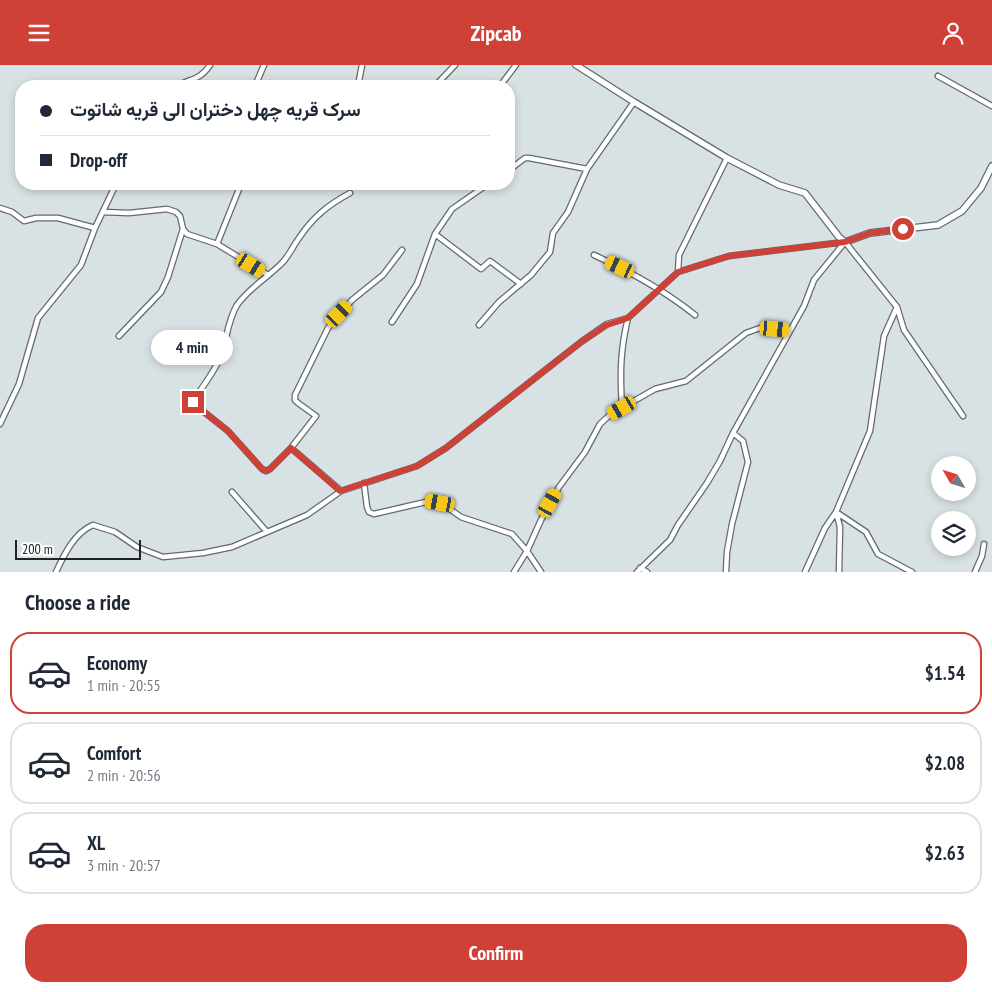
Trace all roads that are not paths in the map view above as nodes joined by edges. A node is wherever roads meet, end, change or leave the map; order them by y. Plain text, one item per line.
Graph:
1 (210, 65) edge
2 (264, 65) edge
3 (362, 65) edge
4 (455, 65) edge
5 (516, 65) edge
6 (576, 65) edge
7 (938, 76) dead end
8 (194, 80) edge
9 (258, 80) edge
10 (359, 80) edge
11 (441, 80) edge
12 (505, 80) edge
13 (634, 102) junction
14 (992, 106) edge
15 (728, 158) junction
16 (515, 166) edge
17 (992, 166) edge
18 (587, 169) junction
19 (113, 190) edge
20 (239, 190) edge
21 (479, 190) edge
22 (350, 193) dead end
23 (0, 208) edge
24 (103, 212) junction
25 (95, 228) junction
26 (183, 229) junction
27 (435, 234) junction
28 (845, 242) junction
29 (217, 244) junction
30 (402, 250) dead end
31 (594, 255) dead end
32 (678, 272) junction
33 (268, 275) junction
34 (521, 284) junction
35 (660, 289) junction
36 (896, 307) junction
37 (695, 315) dead end
38 (628, 318) junction
39 (392, 322) dead end
40 (479, 325) dead end
41 (790, 331) junction
42 (119, 335) dead end
43 (622, 408) junction
44 (963, 416) dead end
45 (0, 424) edge
46 (733, 433) junction
47 (291, 448) junction
48 (364, 483) junction
49 (340, 491) junction
50 (232, 492) dead end
51 (836, 512) junction
52 (267, 532) junction
53 (984, 544) dead end
54 (527, 551) junction
55 (638, 570) edge
56 (56, 572) edge
57 (514, 572) edge
58 (541, 572) edge
59 (647, 572) edge
60 (726, 572) edge
61 (805, 572) edge
62 (839, 572) edge
63 (912, 572) edge
64 (975, 572) edge

1 - 8 street
2 - 9 street
3 - 10 street
4 - 11 street
5 - 12 street
6 - 13 street
7 - 14 street
13 - 15 street
13 - 18 street
15 - 28 street
15 - 32 street
16 - 18 street
17 - 28 street
18 - 34 street
19 - 24 street
20 - 29 street
21 - 27 street
22 - 33 street
23 - 25 street
24 - 25 street
24 - 26 street
25 - 45 street
26 - 29 street
26 - 42 street
27 - 34 street
27 - 39 street
28 - 32 street
28 - 36 street
28 - 41 street
29 - 33 street
30 - 47 street
31 - 35 street
32 - 35 street
33 - 47 street
34 - 40 street
35 - 37 street
35 - 38 street
36 - 44 street
36 - 51 street
38 - 43 street
38 - 48 street
41 - 43 street
41 - 46 street
43 - 54 street
46 - 55 street
46 - 60 street
47 - 49 street
48 - 49 street
48 - 54 street
49 - 52 street
50 - 52 street
51 - 61 street
51 - 62 street
51 - 63 street
52 - 56 street
53 - 64 street
54 - 57 street
54 - 58 street
55 - 59 street

